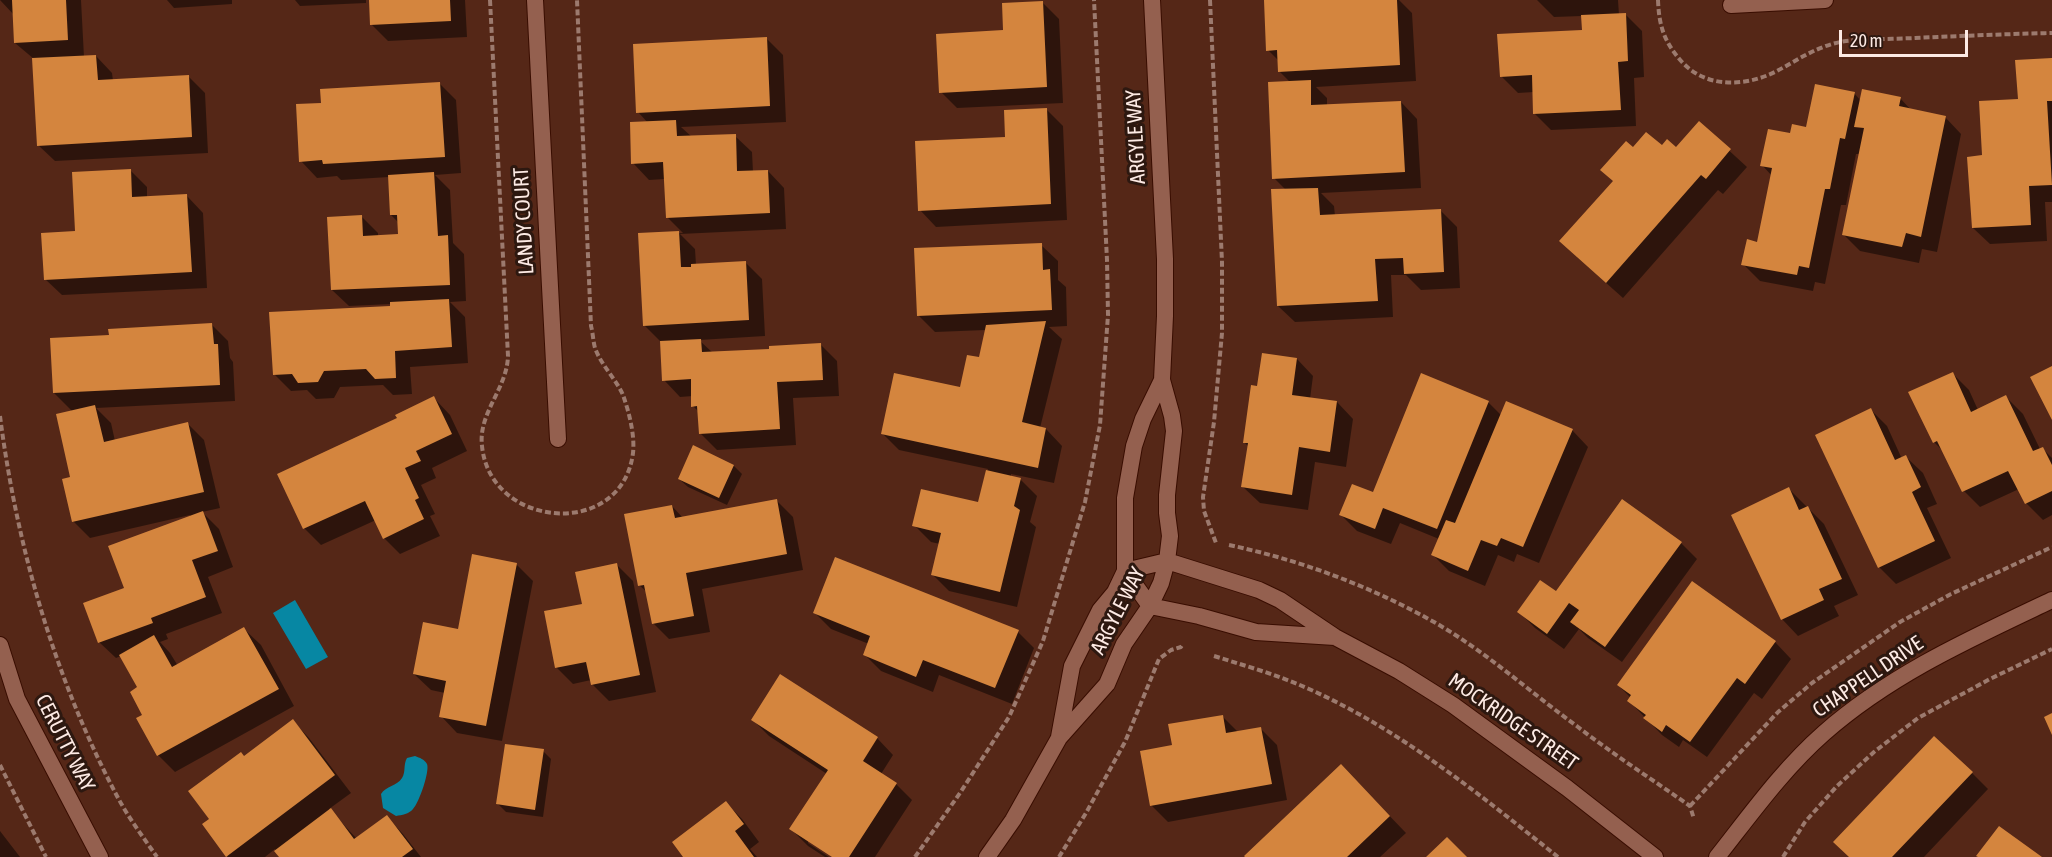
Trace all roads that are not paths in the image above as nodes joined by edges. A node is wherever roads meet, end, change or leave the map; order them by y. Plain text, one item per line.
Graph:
1 (535, 0) edge
2 (1152, 0) edge
3 (1825, 0) edge
4 (1731, 5) dead end
5 (1162, 380) junction
6 (558, 439) dead end
7 (1167, 561) junction
8 (1125, 571) junction
9 (2052, 600) edge
10 (1150, 606) junction
11 (1335, 637) junction
12 (0, 645) edge
13 (1059, 738) junction
14 (100, 857) edge
15 (987, 857) edge
16 (1655, 857) edge
17 (1717, 857) edge

1 - 6 street, LANDY COURT
2 - 5 street, ARGYLE WAY
3 - 4 street
5 - 7 street, ARGYLE WAY
5 - 8 street, ARGYLE WAY
7 - 8 street
7 - 10 street, ARGYLE WAY
7 - 11 street, MOCKRIDGE STREET
8 - 10 street
8 - 13 street, ARGYLE WAY
9 - 17 street, CHAPPELL DRIVE
10 - 11 street, MOCKRIDGE STREET
10 - 13 street, ARGYLE WAY
11 - 16 street, MOCKRIDGE STREET
12 - 14 street, CERUTTY WAY
13 - 15 street, ARGYLE WAY

